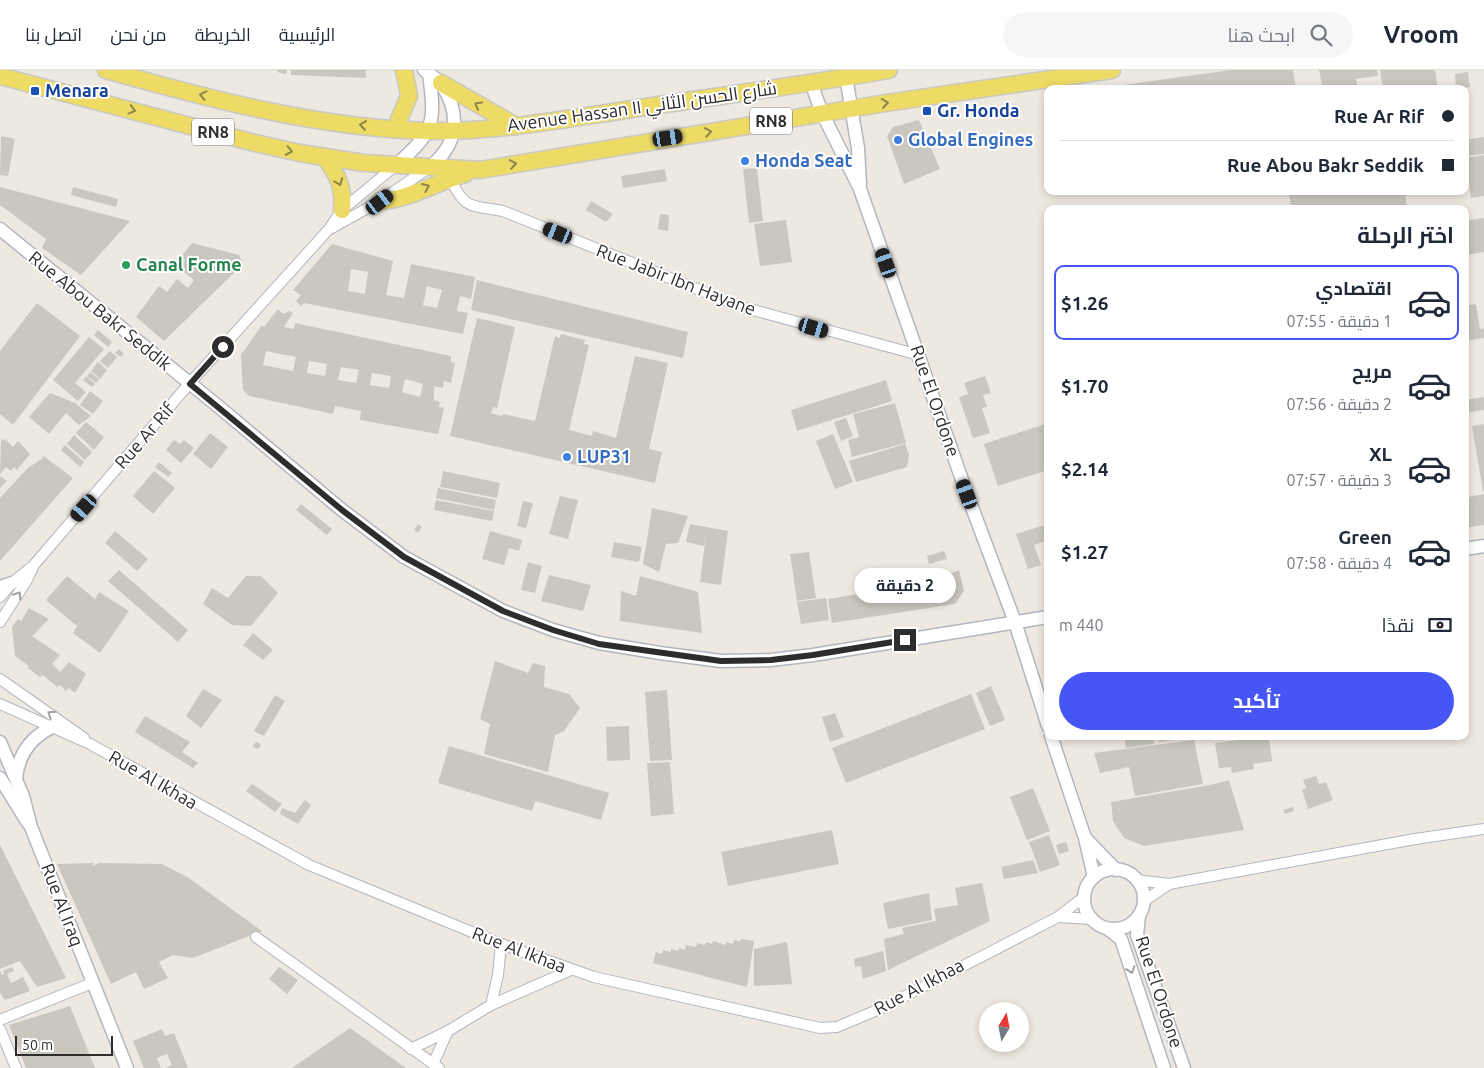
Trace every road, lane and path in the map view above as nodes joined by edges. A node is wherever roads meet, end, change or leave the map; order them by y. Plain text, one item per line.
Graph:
1 (106, 70) edge
2 (404, 70) edge
3 (889, 70) edge
4 (1112, 70) edge
5 (0, 76) edge
6 (431, 76) edge
7 (846, 78) junction
8 (811, 83) junction
9 (851, 109) junction
10 (822, 113) junction
11 (516, 126) junction
12 (395, 129) junction
13 (429, 131) junction
14 (455, 131) junction
15 (325, 158) junction
16 (395, 166) junction
17 (430, 167) junction
18 (480, 170) junction
19 (450, 178) junction
20 (860, 189) junction
21 (380, 202) junction
22 (342, 210) junction
23 (0, 229) edge
24 (329, 229) junction
25 (919, 355) junction
26 (190, 384) junction
27 (1484, 546) edge
28 (1469, 548) edge
29 (33, 566) junction
30 (6, 585) edge
31 (0, 597) edge
32 (1044, 618) edge
33 (0, 622) edge
34 (1015, 622) junction
35 (0, 679) edge
36 (0, 704) edge
37 (1044, 713) edge
38 (50, 728) junction
39 (1052, 740) edge
40 (0, 742) edge
41 (90, 744) junction
42 (0, 778) edge
43 (16, 780) junction
44 (0, 793) edge
45 (13, 800) junction
46 (31, 827) junction
47 (1484, 829) edge
48 (1085, 838) junction
49 (1116, 870) junction
50 (1094, 877) junction
51 (1136, 880) junction
52 (1169, 884) junction
53 (1084, 897) junction
54 (1144, 902) junction
55 (1139, 916) junction
56 (1058, 917) junction
57 (1092, 919) junction
58 (1108, 928) junction
59 (256, 937) dead end
60 (501, 944) junction
61 (571, 970) junction
62 (92, 983) junction
63 (491, 1005) junction
64 (0, 1020) edge
65 (0, 1029) edge
66 (448, 1031) junction
67 (411, 1049) junction
68 (436, 1066) edge
69 (16, 1068) edge
70 (127, 1068) edge
71 (1164, 1068) edge
72 (1184, 1068) edge

12 -> 1 main road, RN8
2 - 12 main road
3 - 7 main road, Avenue Hassan II شارع الحسن الثاني / RN8
9 -> 4 main road, Avenue Hassan II شارع الحسن الثاني / RN8
5 -> 15 main road, RN8
11 -> 6 main road
6 - 13 street
6 - 14 street
7 - 8 main road, Avenue Hassan II شارع الحسن الثاني / RN8
7 - 9 street, Rue El Ordone
8 - 10 street, Rue El Ordone
8 - 11 main road, Avenue Hassan II شارع الحسن الثاني / RN8
9 - 10 main road, Avenue Hassan II شارع الحسن الثاني / RN8
9 - 20 street, Rue El Ordone
18 -> 10 main road, Avenue Hassan II شارع الحسن الثاني / RN8
10 - 20 street, Rue El Ordone
11 - 14 main road, Avenue Hassan II شارع الحسن الثاني / RN8
12 - 13 main road, RN8
13 - 14 main road, RN8
13 - 16 street, Rue Ar Rif
14 - 17 street, Rue Ar Rif
15 - 16 main road, RN8
15 -> 22 main road
16 - 17 main road, RN8
16 - 22 street, Rue Ar Rif
17 - 18 main road, Avenue Hassan II شارع الحسن الثاني / RN8
17 - 21 street, Rue Ar Rif
18 - 19 main road
21 -> 19 main road
19 - 25 street, Rue Jabir Ibn Hayane
20 - 25 street, Rue El Ordone
21 - 24 street, Rue Ar Rif
22 - 24 street, Rue Ar Rif
23 - 26 street, Rue Abou Bakr Seddik
24 - 26 street, Rue Ar Rif
25 - 34 street, Rue El Ordone
26 - 29 street, Rue Ar Rif
26 - 34 street, Rue Abou Bakr Seddik
27 - 28 street
29 - 30 street, Rue Ar Rif
33 -> 29 street
30 - 31 street, Rue Ar Rif
32 - 34 street, Rue Abou Bakr Seddik
34 - 37 street, Rue El Ordone
41 -> 35 street
36 - 38 street, Rue Al Ikhaa
38 - 41 street, Rue Al Ikhaa
38 - 43 street
39 - 48 street
40 - 43 street, Rue Al Iraq
41 - 60 street, Rue Al Ikhaa
42 - 45 street
43 - 46 street, Rue Al Iraq
44 - 45 street
45 - 46 street
46 - 62 street, Rue Al Iraq
47 - 52 street
48 - 49 street
48 - 50 street
49 - 50 street
49 - 51 street
50 - 53 street
51 - 52 street
51 - 54 street
52 - 54 street
53 - 56 street, Rue Al Ikhaa
53 - 57 street
54 - 55 street
55 - 58 street
55 - 72 street, Rue El Ordone
56 - 57 street
56 - 61 street, Rue Al Ikhaa
57 - 58 street
58 -> 71 street, Rue El Ordone
59 - 67 street
60 - 61 street, Rue Al Ikhaa
60 - 63 street
61 - 63 street
62 - 64 street
62 - 70 street, Rue Al Iraq
63 - 66 street
65 - 69 street
66 - 67 street
66 - 68 street
67 - 68 street

